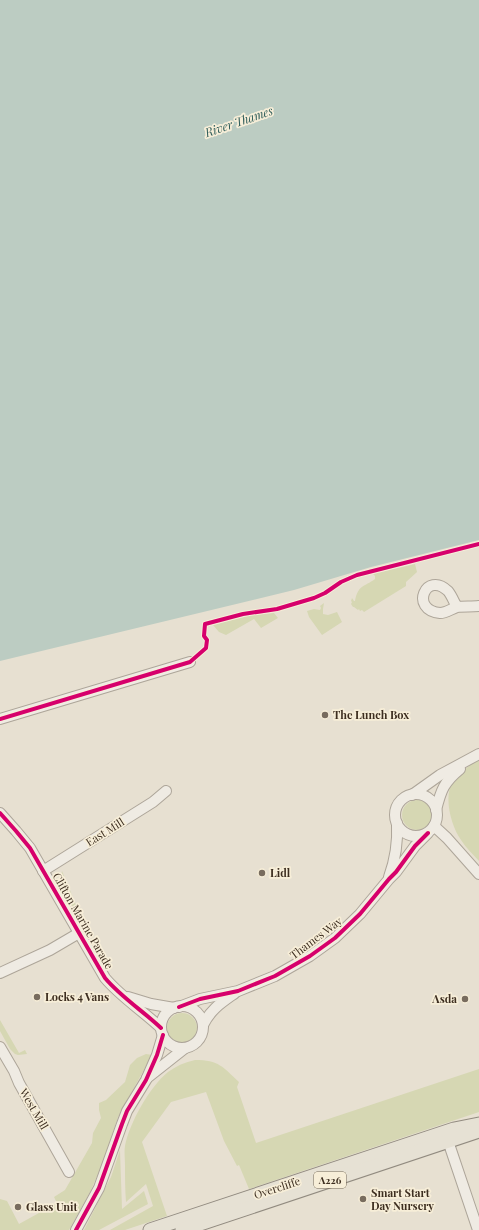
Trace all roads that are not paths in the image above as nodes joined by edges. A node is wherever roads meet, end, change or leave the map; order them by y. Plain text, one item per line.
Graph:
1 (479, 606) edge
2 (457, 607) dead end
3 (190, 662) dead end
4 (0, 719) edge
5 (477, 755) edge
6 (166, 791) dead end
7 (412, 795) junction
8 (436, 810) junction
9 (0, 813) edge
10 (397, 823) junction
11 (431, 829) junction
12 (43, 870) junction
13 (479, 874) edge
14 (389, 879) junction
15 (79, 933) junction
16 (0, 972) edge
17 (238, 991) junction
18 (123, 995) junction
19 (176, 1008) junction
20 (203, 1025) junction
21 (162, 1032) junction
22 (0, 1047) edge
23 (185, 1048) junction
24 (146, 1080) junction
25 (479, 1124) edge
26 (479, 1131) edge
27 (448, 1141) junction
28 (395, 1148) junction
29 (69, 1172) dead end
30 (182, 1225) edge
31 (76, 1230) edge
32 (150, 1230) edge
33 (478, 1230) edge

1 - 2 street
3 - 4 street
5 - 7 street
5 - 8 street
6 - 12 street, East Mill
7 - 8 street
7 - 10 street
8 - 11 street
9 - 12 street, Clifton Marine Parade
10 - 11 street
10 - 14 street, Thames Way
11 - 13 street
11 - 14 street, Thames Way
12 - 15 street, Clifton Marine Parade
14 - 17 street, Thames Way
15 - 16 street
15 - 18 street, Clifton Marine Parade
17 - 19 street, Thames Way
17 - 20 street, Thames Way
18 - 19 street, Clifton Marine Parade
18 - 21 street, Clifton Marine Parade
19 - 20 street
19 - 21 street
20 - 23 street
21 - 23 street
21 - 24 street
22 - 29 street, West Mill
23 - 24 street
24 - 31 street
25 - 28 main road, Overcliffe
26 - 27 main road, Overcliffe / A226
27 - 28 main road, Overcliffe
27 - 30 main road, Overcliffe / A226
27 - 33 street
28 - 30 main road, Overcliffe
30 - 32 main road, Overcliffe

